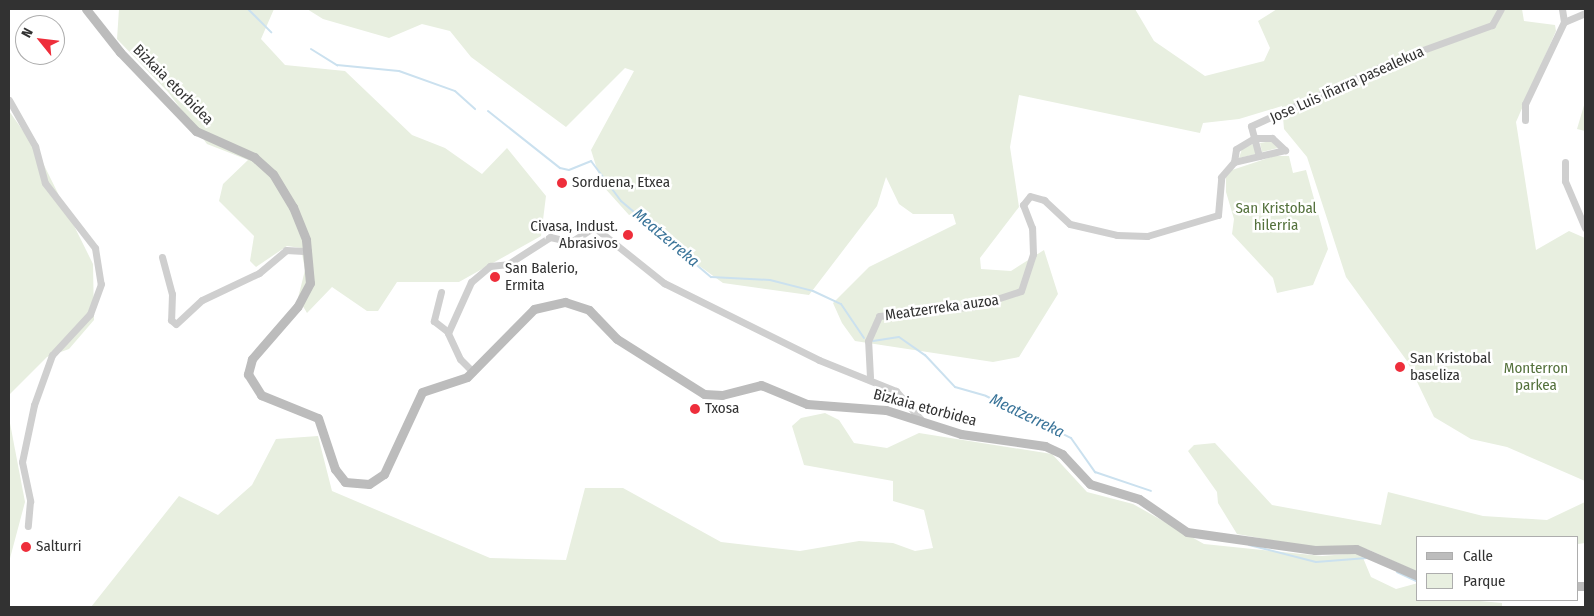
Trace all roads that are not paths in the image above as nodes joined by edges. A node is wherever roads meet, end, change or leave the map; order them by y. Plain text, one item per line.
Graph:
1 (86, 9) edge
2 (1501, 9) edge
3 (1562, 9) edge
4 (1585, 13) edge
5 (1564, 22) junction
6 (9, 100) edge
7 (1525, 120) dead end
8 (1254, 138) junction
9 (1259, 156) junction
10 (1234, 162) junction
11 (1565, 162) dead end
12 (1585, 228) edge
13 (308, 251) junction
14 (162, 257) dead end
15 (441, 292) dead end
16 (448, 332) junction
17 (473, 372) junction
18 (870, 377) junction
19 (923, 422) junction
20 (28, 526) dead end
21 (1416, 575) edge

1 - 13 street, Bizkaia etorbidea
2 - 8 street, Jose Luis Iñarra pasealekua
3 - 5 street
4 - 5 street
5 - 7 street
6 - 20 street
8 - 9 street
8 - 9 street, Jose Luis Iñarra pasealekua
8 - 10 street, Jose Luis Iñarra pasealekua
9 - 10 street, Jose Luis Iñarra pasealekua
10 - 18 street, Meatzerreka auzoa
11 - 12 street
13 - 14 street
13 - 17 street, Bizkaia etorbidea
15 - 16 street
16 - 17 street
16 - 18 street
17 - 19 street, Bizkaia etorbidea
18 - 19 street
19 - 21 street, Bizkaia etorbidea

